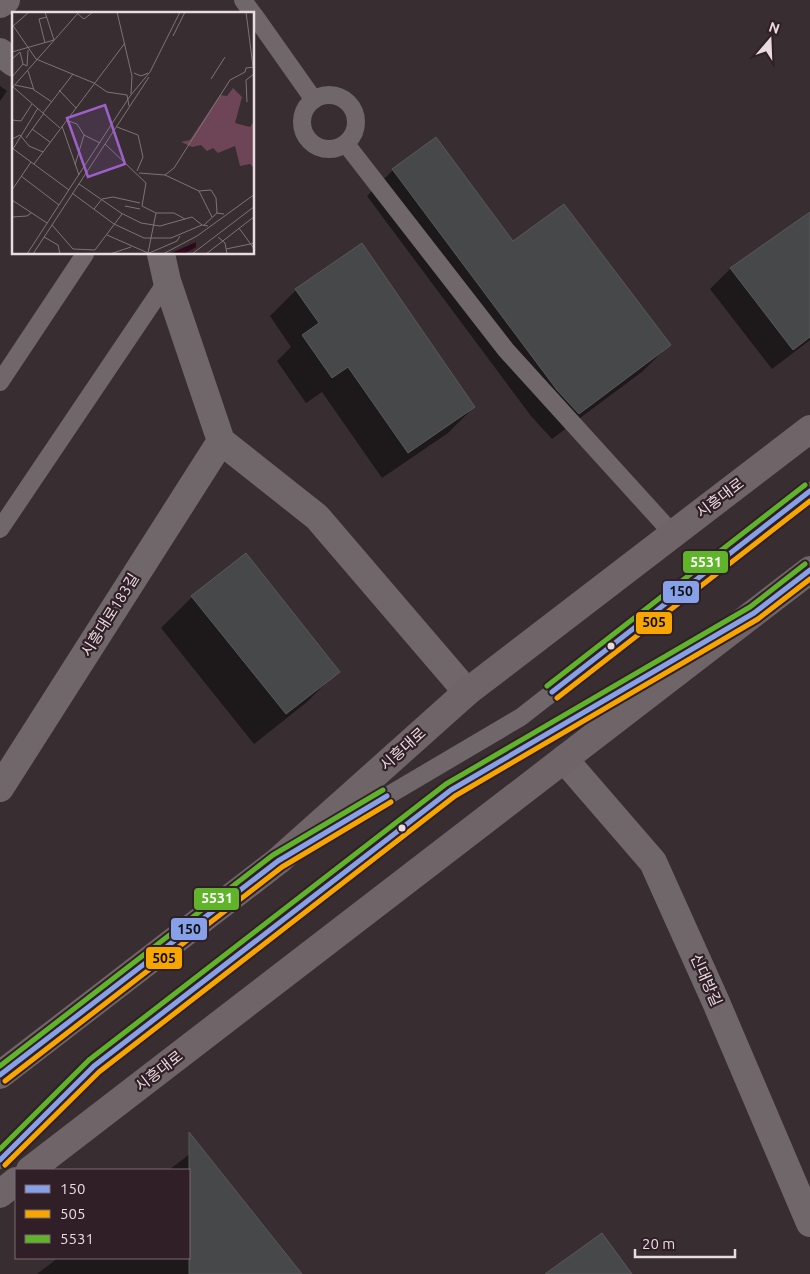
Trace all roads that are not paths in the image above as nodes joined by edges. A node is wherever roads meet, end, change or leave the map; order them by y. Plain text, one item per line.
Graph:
1 (6, 0) edge
2 (243, 0) edge
3 (0, 4) edge
4 (251, 12) edge
5 (255, 18) edge
6 (0, 52) edge
7 (12, 61) edge
8 (314, 100) junction
9 (346, 144) junction
10 (84, 255) edge
11 (160, 255) edge
12 (167, 281) junction
13 (0, 382) edge
14 (810, 429) edge
15 (220, 441) junction
16 (810, 490) edge
17 (0, 529) edge
18 (673, 534) junction
19 (810, 570) edge
20 (754, 613) junction
21 (467, 692) junction
22 (564, 759) junction
23 (0, 788) edge
24 (278, 861) junction
25 (0, 1075) edge
26 (0, 1160) edge
27 (31, 1169) edge
28 (15, 1182) edge
29 (0, 1194) edge
30 (810, 1223) edge

1 - 3 street
2 - 4 lane
5 - 8 lane
6 - 7 street
8 - 9 lane
8 - 9 lane
9 - 18 lane
10 - 13 lane
11 - 12 street
12 - 15 street
12 - 17 lane
14 - 18 main road, 시흥대로
15 - 21 street
15 - 23 street, 시흥대로183길
16 - 24 lane
18 - 21 main road, 시흥대로
19 - 20 main road, 시흥대로
20 - 22 main road, 시흥대로
20 - 26 lane
21 - 24 main road, 시흥대로
22 - 27 main road, 시흥대로
22 - 30 street, 신대방길
24 - 25 main road, 시흥대로
28 - 29 main road

